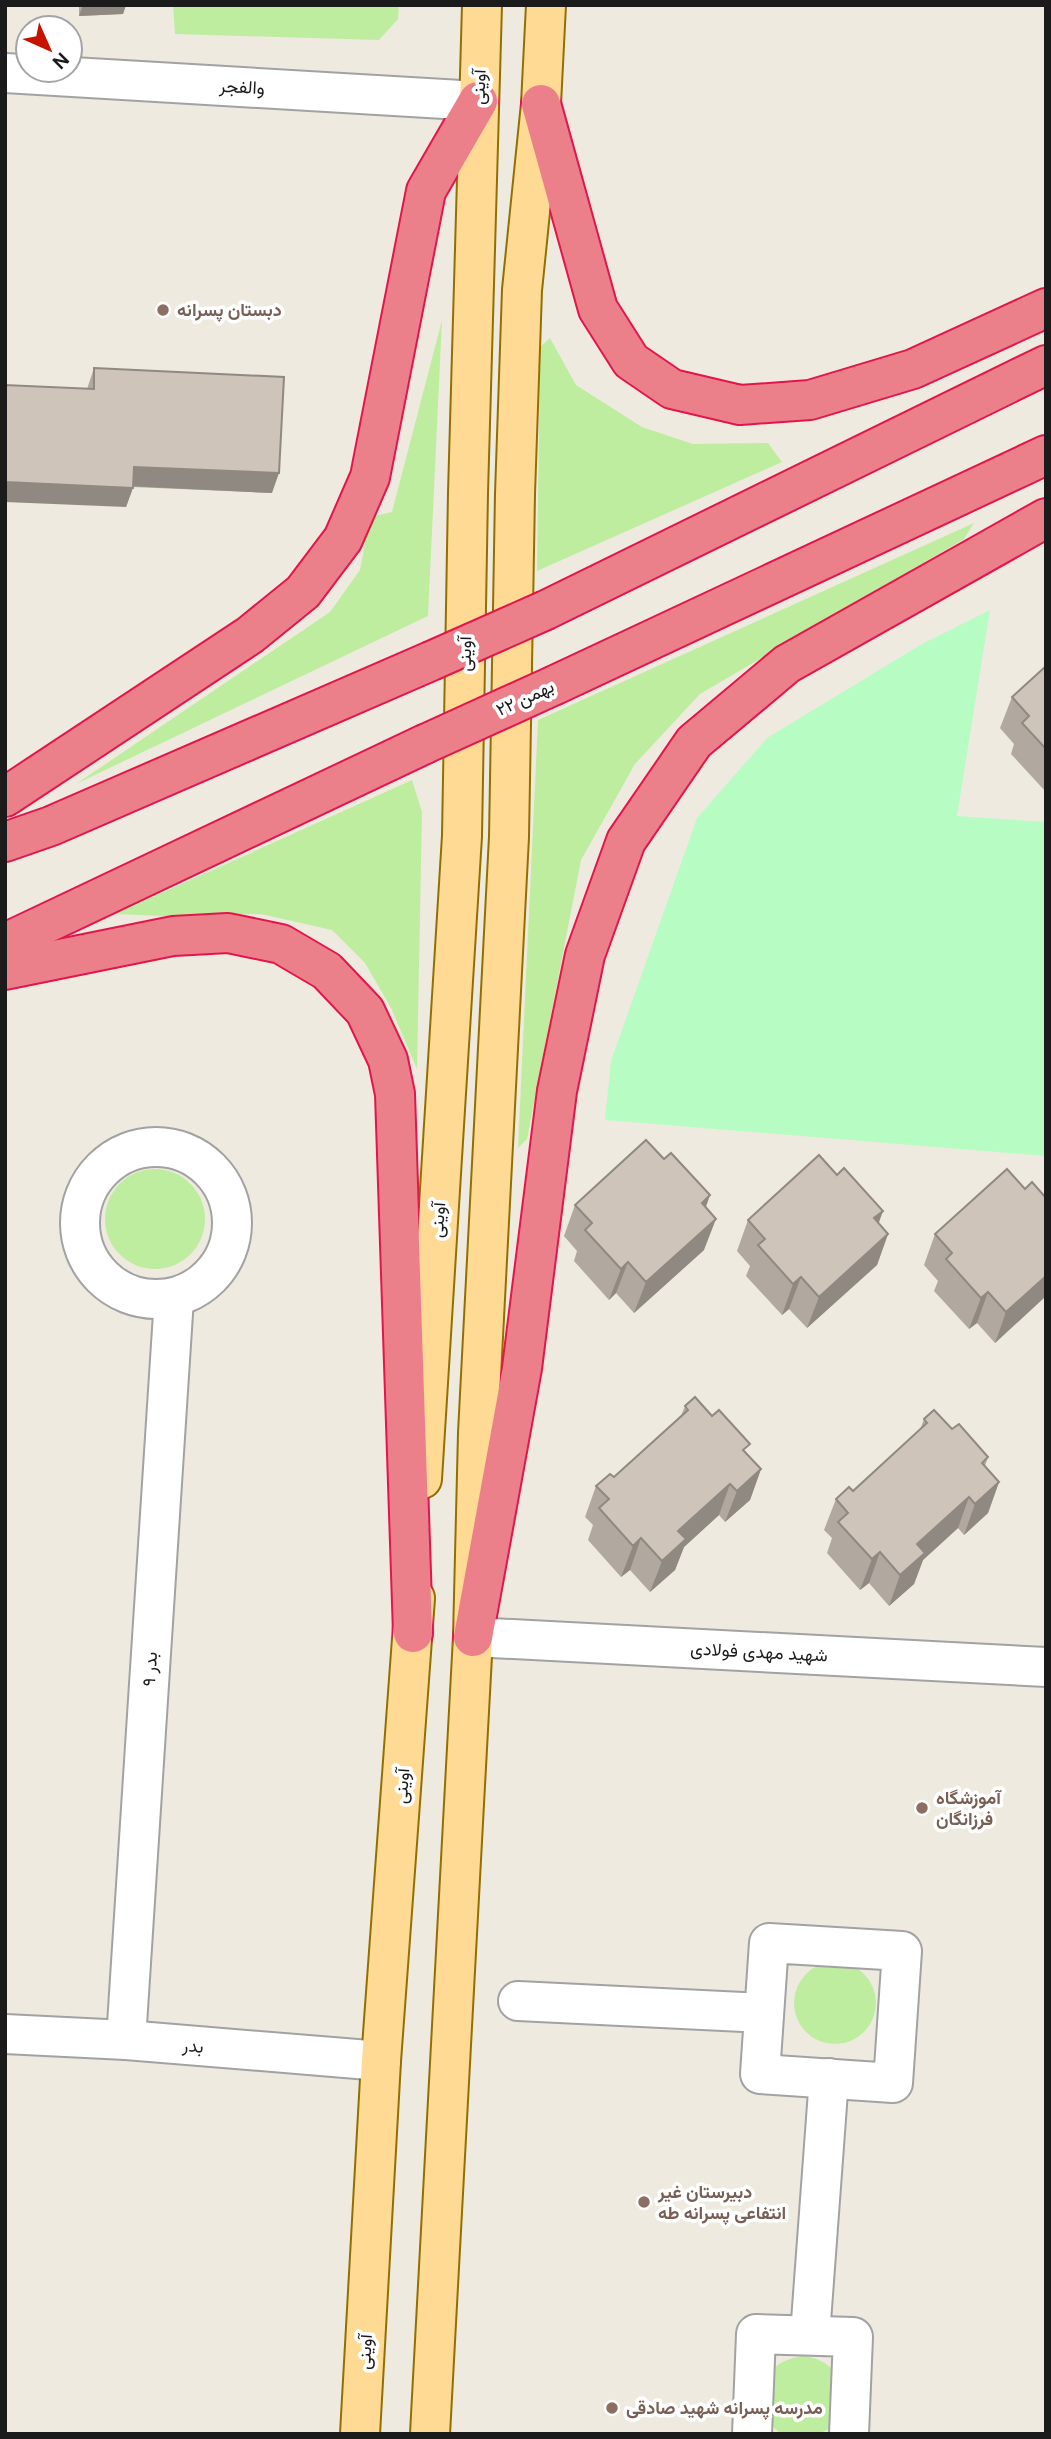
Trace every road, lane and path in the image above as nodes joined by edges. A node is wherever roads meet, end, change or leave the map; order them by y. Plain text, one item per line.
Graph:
1 (482, 5) edge
2 (546, 5) edge
3 (5, 73) edge
4 (478, 101) junction
5 (541, 104) junction
6 (1046, 308) edge
7 (1046, 365) edge
8 (1046, 455) edge
9 (1046, 518) edge
10 (5, 797) edge
11 (5, 842) edge
12 (5, 943) edge
13 (5, 970) edge
14 (174, 1298) dead end
15 (413, 1633) junction
16 (473, 1637) junction
17 (1046, 1667) edge
18 (518, 2001) dead end
19 (764, 2013) junction
20 (5, 2034) edge
21 (126, 2040) junction
22 (381, 2061) junction
23 (829, 2078) junction
24 (810, 2335) junction
25 (360, 2434) edge
26 (430, 2434) edge
27 (752, 2434) edge
28 (849, 2434) edge

1 - 4 main road, آوینی
2 - 5 main road
3 - 4 street, والفجر
4 - 10 highway
4 - 15 main road, آوینی
5 - 6 highway
5 - 16 main road
7 - 11 highway, bridge
8 - 12 highway, ۲۲ بهمن, bridge
9 - 16 highway
13 - 15 highway
14 - 21 street, بدر ۹
15 - 22 main road, آوینی
16 - 17 street, شهید مهدی فولادی
16 - 26 main road
18 - 19 street
19 - 23 street
19 - 23 street
20 - 21 street, بدر
21 - 22 street, بدر
22 - 25 main road, آوینی
23 - 24 street
24 - 27 street
24 - 28 street

